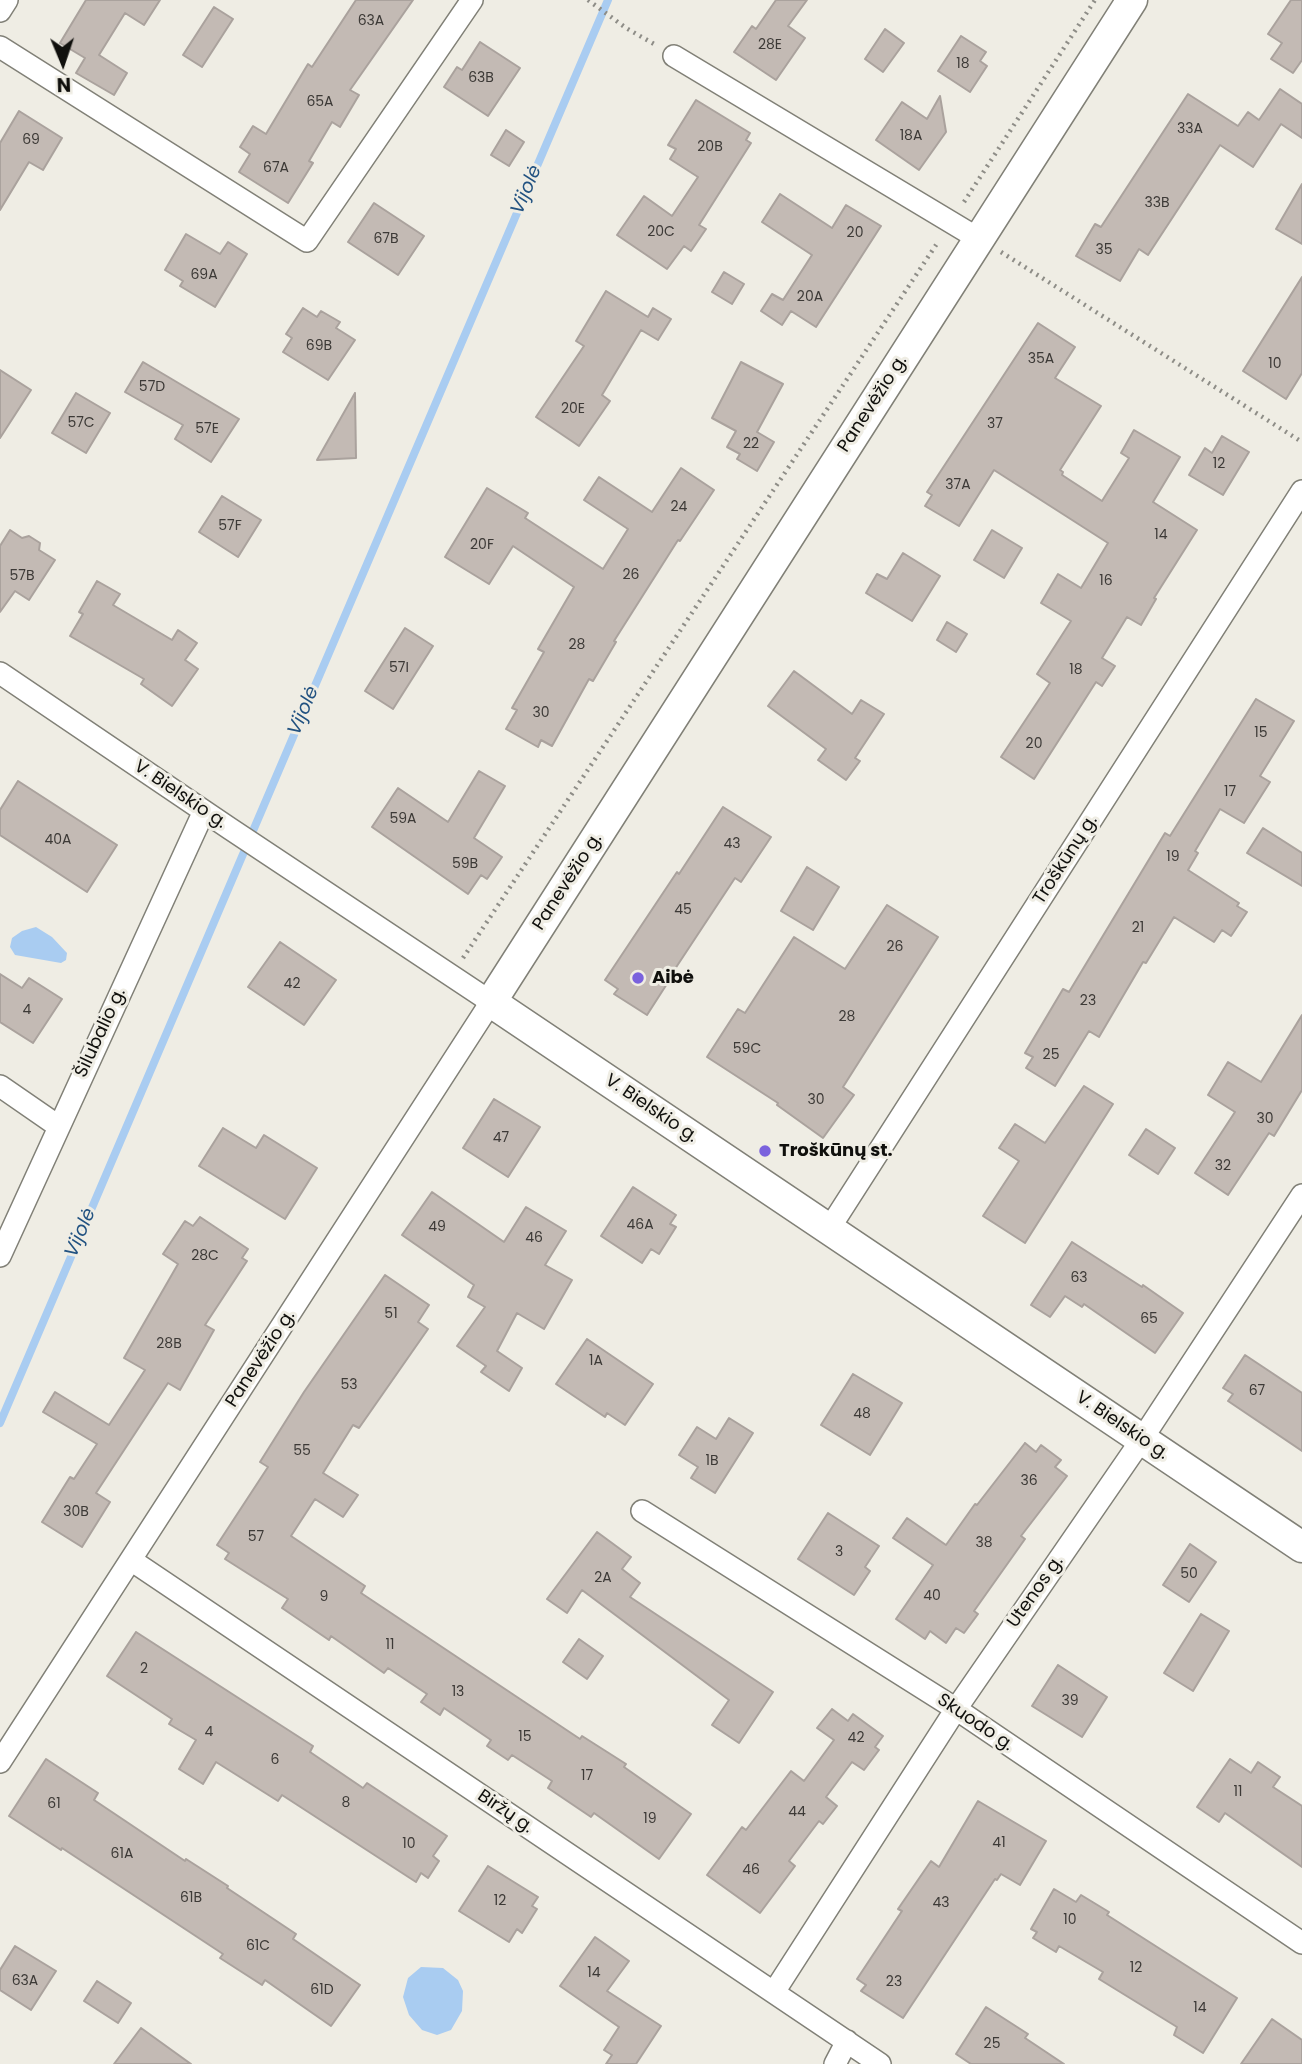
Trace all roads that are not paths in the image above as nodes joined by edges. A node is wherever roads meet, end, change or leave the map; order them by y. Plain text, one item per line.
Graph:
1 (7, 0) edge
2 (472, 0) edge
3 (1132, 0) edge
4 (0, 11) edge
5 (0, 47) edge
6 (674, 56) road end
7 (979, 239) junction
8 (1302, 491) edge
9 (0, 673) edge
10 (204, 811) junction
11 (491, 1002) junction
12 (0, 1087) edge
13 (58, 1126) junction
14 (1302, 1195) edge
15 (829, 1229) junction
16 (0, 1256) edge
17 (1142, 1439) junction
18 (642, 1511) dead end
19 (1302, 1547) edge
20 (131, 1560) junction
21 (956, 1709) junction
22 (0, 1762) edge
23 (1302, 1943) edge
24 (774, 1992) junction
25 (846, 2041) junction
26 (835, 2064) edge
27 (880, 2064) edge

1 - 4 street
2 - 5 street
3 - 7 street, Panevėžio g.
6 - 7 street
7 - 11 street, Panevėžio g.
8 - 15 street, Troškūnų g.
9 - 10 street, V. Bielskio g.
10 - 11 street, V. Bielskio g.
10 - 13 street, Šilubalio g.
11 - 15 street, V. Bielskio g.
11 - 20 street, Panevėžio g.
12 - 13 street
13 - 16 street, Šilubalio g.
14 - 17 street, Utenos g.
15 - 17 street, V. Bielskio g.
17 - 19 street, V. Bielskio g.
17 - 21 street, Utenos g.
18 - 21 street, Skuodo g.
20 - 22 street, Panevėžio g.
20 - 24 street, Biržų g.
21 - 23 street, Skuodo g.
21 - 24 street, Utenos g.
24 - 25 street, Biržų g.
25 - 26 street
25 - 27 street, Biržų g.

